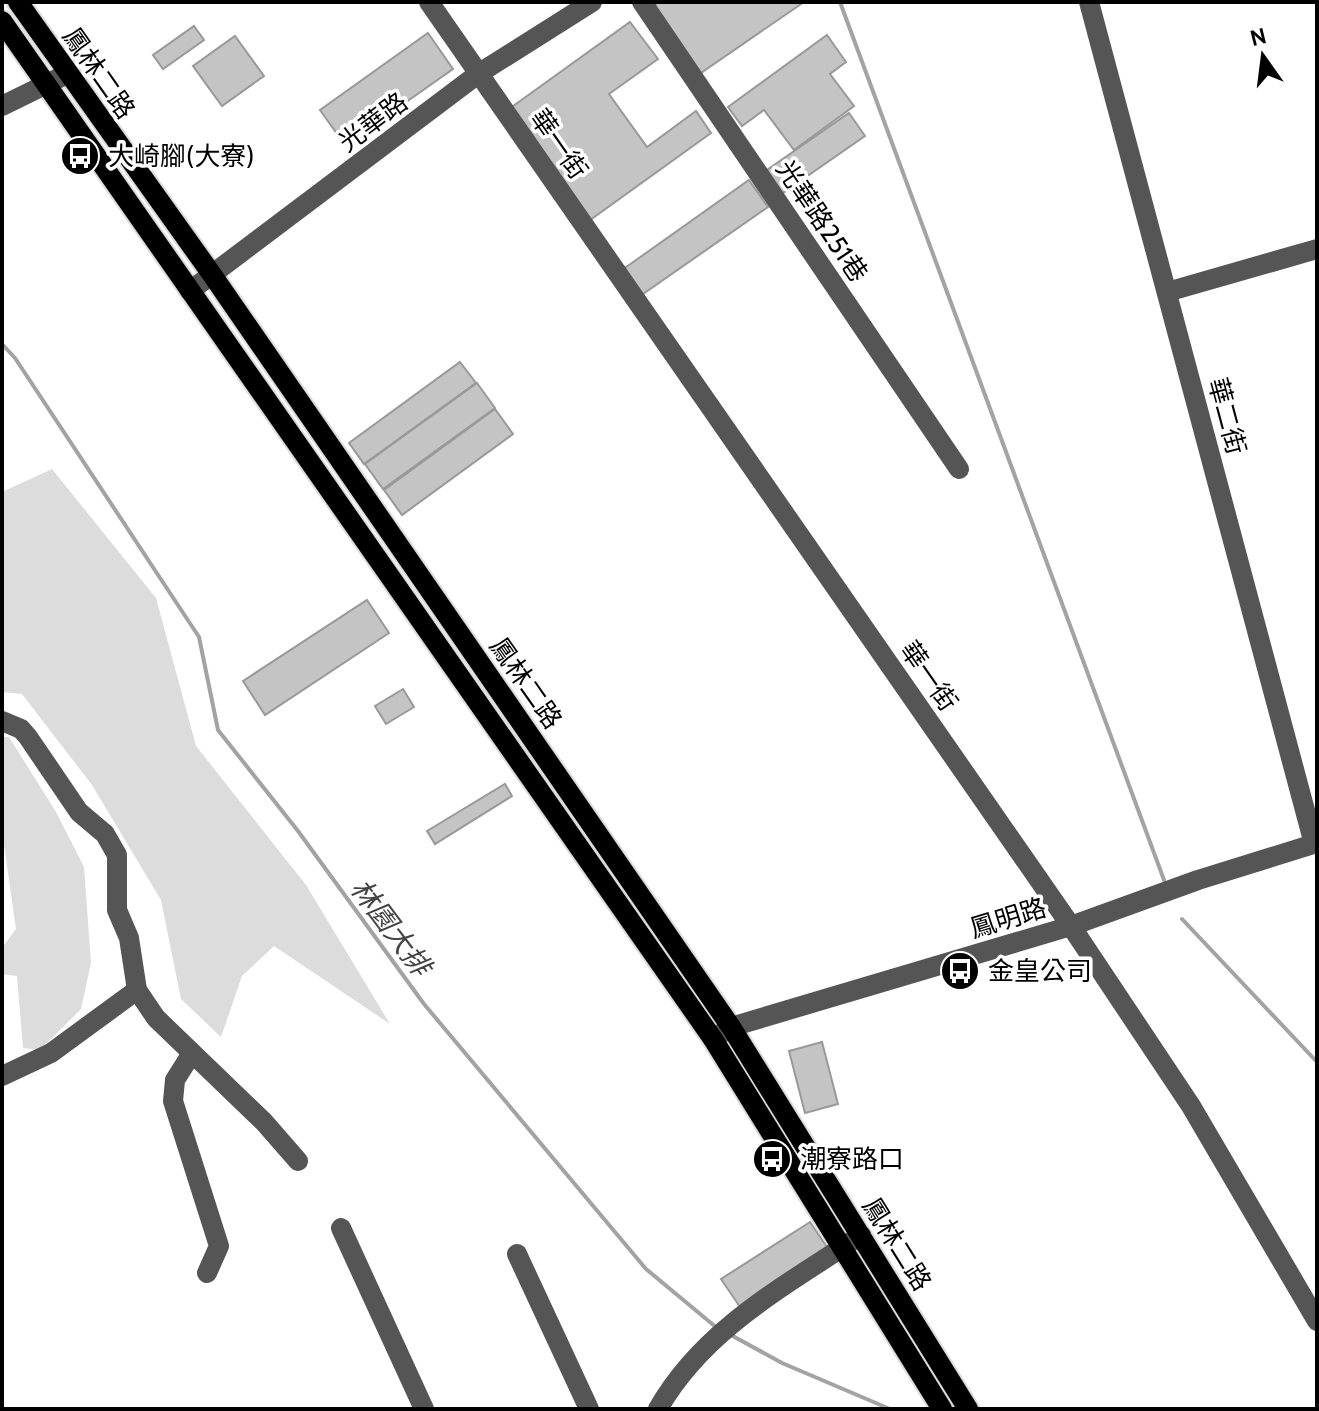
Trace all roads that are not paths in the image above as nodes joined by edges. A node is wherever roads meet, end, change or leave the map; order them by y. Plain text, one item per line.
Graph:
1 (18, 2) edge
2 (429, 2) edge
3 (592, 2) edge
4 (642, 2) edge
5 (1089, 2) edge
6 (2, 21) edge
7 (67, 74) junction
8 (478, 74) junction
9 (46, 86) junction
10 (2, 106) edge
11 (1317, 249) edge
12 (213, 276) junction
13 (190, 291) junction
14 (1167, 292) junction
15 (959, 469) dead end
16 (2, 721) edge
17 (1315, 844) edge
18 (1071, 926) junction
19 (137, 990) junction
20 (731, 1027) junction
21 (713, 1039) junction
22 (192, 1053) junction
23 (2, 1076) edge
24 (298, 1161) dead end
25 (341, 1228) dead end
26 (861, 1235) junction
27 (843, 1247) junction
28 (517, 1254) dead end
29 (207, 1273) dead end
30 (1317, 1321) edge
31 (424, 1409) edge
32 (589, 1409) edge
33 (658, 1409) edge
34 (942, 1409) edge
35 (968, 1409) edge

1 - 7 main road, 鳳林二路
2 - 8 street, 華一街
3 - 8 street, 光華路
4 - 15 street, 光華路251巷
5 - 14 street, 華二街
6 - 9 main road, 鳳林二路
7 - 9 street
7 - 12 main road, 鳳林二路
8 - 12 street, 光華路
8 - 18 street, 華一街
9 - 10 street
9 - 13 main road, 鳳林二路
11 - 14 street
12 - 13 street, 光華路
12 - 20 main road, 鳳林二路
13 - 21 main road, 鳳林二路
14 - 17 street, 華二街
16 - 19 street
17 - 18 street, 鳳明路
18 - 20 street, 鳳明路
18 - 30 street, 華一街
19 - 22 street
19 - 23 street
20 - 21 street, 鳳明路
20 - 26 main road, 鳳林二路
21 - 27 main road, 鳳林二路
22 - 24 street
22 - 29 street
25 - 31 street
26 - 27 street
26 - 35 main road, 鳳林二路
27 - 33 street
27 - 34 main road, 鳳林二路
28 - 32 street

